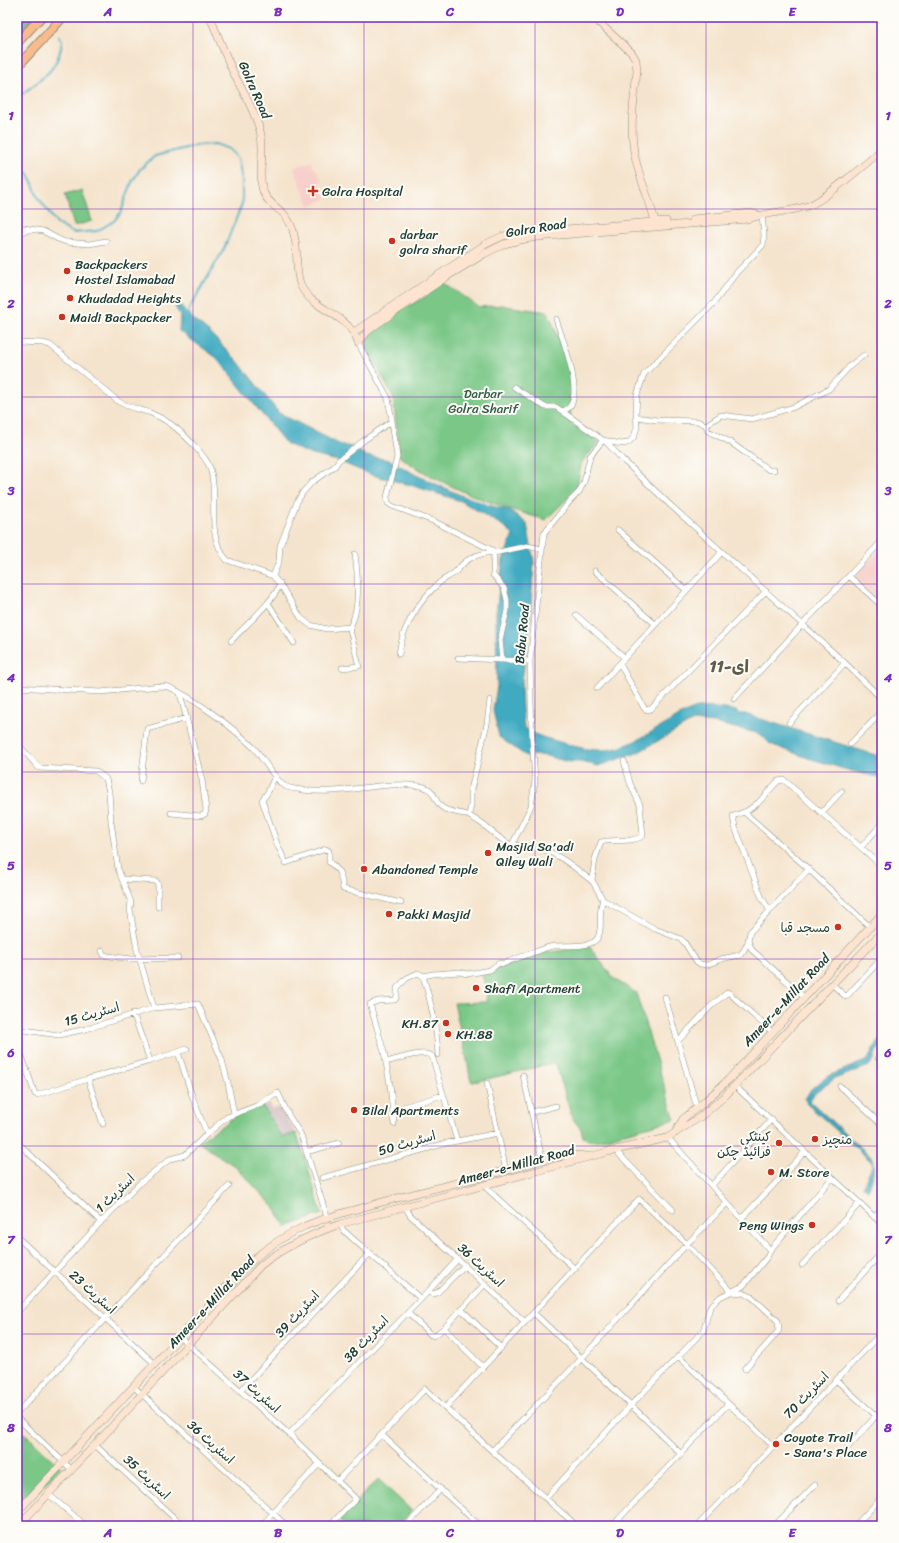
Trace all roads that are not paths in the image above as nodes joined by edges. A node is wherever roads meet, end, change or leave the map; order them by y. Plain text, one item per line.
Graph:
1 (41, 17) edge
2 (63, 17) edge
3 (210, 17) edge
4 (593, 17) edge
5 (17, 43) edge
6 (17, 67) edge
7 (882, 149) edge
8 (760, 215) junction
9 (656, 224) junction
10 (17, 227) edge
11 (28, 230) junction
12 (17, 233) edge
13 (106, 241) dead end
14 (556, 319) dead end
15 (354, 332) junction
16 (17, 342) edge
17 (358, 343) junction
18 (864, 355) dead end
19 (514, 387) dead end
20 (562, 411) junction
21 (636, 417) junction
22 (392, 421) junction
23 (706, 425) junction
24 (603, 440) junction
25 (774, 470) dead end
26 (618, 530) dead end
27 (882, 541) edge
28 (542, 549) junction
29 (493, 552) junction
30 (722, 552) junction
31 (355, 554) dead end
32 (595, 571) dead end
33 (273, 576) junction
34 (849, 576) junction
35 (280, 583) junction
36 (686, 590) junction
37 (766, 591) junction
38 (268, 602) junction
39 (882, 606) edge
40 (576, 615) dead end
41 (655, 624) junction
42 (802, 625) junction
43 (350, 628) junction
44 (231, 641) dead end
45 (294, 643) dead end
46 (399, 654) dead end
47 (458, 658) dead end
48 (625, 658) junction
49 (502, 660) junction
50 (530, 661) junction
51 (845, 663) junction
52 (620, 664) junction
53 (342, 668) dead end
54 (17, 687) edge
55 (597, 688) dead end
56 (180, 693) junction
57 (734, 699) dead end
58 (882, 699) edge
59 (490, 700) dead end
60 (882, 712) edge
61 (187, 718) junction
62 (789, 723) dead end
63 (17, 743) edge
64 (850, 744) dead end
65 (624, 761) dead end
66 (275, 776) junction
67 (141, 781) dead end
68 (842, 790) dead end
69 (744, 812) junction
70 (171, 813) dead end
71 (821, 813) junction
72 (469, 815) junction
73 (882, 824) edge
74 (512, 845) junction
75 (861, 847) junction
76 (882, 866) edge
77 (809, 870) junction
78 (122, 879) junction
79 (592, 881) junction
80 (603, 900) junction
81 (401, 903) dead end
82 (158, 907) dead end
83 (770, 911) junction
84 (882, 914) edge
85 (870, 927) junction
86 (882, 932) edge
87 (748, 942) junction
88 (102, 951) dead end
89 (178, 958) dead end
90 (882, 958) edge
91 (140, 959) junction
92 (423, 976) junction
93 (824, 976) junction
94 (832, 984) junction
95 (665, 997) dead end
96 (804, 997) junction
97 (154, 1008) junction
98 (133, 1013) junction
99 (17, 1029) edge
100 (772, 1032) junction
101 (678, 1041) junction
102 (17, 1042) edge
103 (187, 1050) dead end
104 (178, 1052) junction
105 (438, 1055) dead end
106 (150, 1061) junction
107 (386, 1062) junction
108 (523, 1075) dead end
109 (88, 1079) junction
110 (728, 1080) junction
111 (487, 1083) dead end
112 (735, 1086) junction
113 (840, 1086) dead end
114 (443, 1095) junction
115 (556, 1106) dead end
116 (697, 1108) junction
117 (393, 1110) junction
118 (532, 1112) junction
119 (234, 1114) junction
120 (882, 1116) edge
121 (772, 1119) junction
122 (878, 1120) junction
123 (103, 1124) dead end
124 (394, 1124) dead end
125 (882, 1125) edge
126 (498, 1133) junction
127 (207, 1134) junction
128 (671, 1136) junction
129 (457, 1141) junction
130 (17, 1142) edge
131 (339, 1143) dead end
132 (614, 1150) junction
133 (306, 1152) junction
134 (805, 1152) junction
135 (590, 1157) junction
136 (542, 1159) junction
137 (506, 1171) junction
138 (322, 1178) dead end
139 (832, 1178) junction
140 (712, 1185) junction
141 (229, 1186) dead end
142 (484, 1186) junction
143 (402, 1197) junction
144 (727, 1203) junction
145 (860, 1203) junction
146 (405, 1207) junction
147 (882, 1208) edge
148 (673, 1210) dead end
149 (327, 1217) junction
150 (874, 1217) junction
151 (742, 1218) junction
152 (101, 1222) junction
153 (340, 1224) junction
154 (882, 1224) edge
155 (17, 1237) edge
156 (687, 1244) junction
157 (770, 1250) junction
158 (882, 1252) edge
159 (370, 1253) junction
160 (458, 1259) junction
161 (802, 1264) dead end
162 (465, 1265) junction
163 (574, 1269) junction
164 (54, 1271) junction
165 (485, 1284) junction
166 (428, 1292) junction
167 (732, 1292) junction
168 (421, 1299) junction
169 (838, 1301) dead end
170 (461, 1309) junction
171 (17, 1312) edge
172 (408, 1313) junction
173 (534, 1313) junction
174 (106, 1318) junction
175 (525, 1322) junction
176 (444, 1328) junction
177 (882, 1332) edge
178 (179, 1336) junction
179 (188, 1344) junction
180 (501, 1348) junction
181 (678, 1356) junction
182 (581, 1359) junction
183 (155, 1364) junction
184 (483, 1367) junction
185 (745, 1369) dead end
186 (836, 1380) junction
187 (134, 1387) junction
188 (240, 1391) junction
189 (142, 1394) junction
190 (632, 1404) junction
191 (728, 1404) junction
192 (446, 1408) junction
193 (17, 1413) edge
194 (876, 1416) junction
195 (17, 1418) edge
196 (882, 1421) edge
197 (289, 1434) junction
198 (382, 1435) junction
199 (95, 1445) junction
200 (773, 1446) junction
201 (848, 1447) dead end
202 (492, 1451) junction
203 (681, 1454) junction
204 (64, 1462) junction
205 (319, 1464) junction
206 (71, 1469) junction
207 (337, 1481) junction
208 (815, 1485) dead end
209 (440, 1489) junction
210 (48, 1494) junction
211 (882, 1497) edge
212 (546, 1498) junction
213 (17, 1512) edge
214 (273, 1513) junction
215 (18, 1526) edge
216 (86, 1526) edge
217 (183, 1526) edge
218 (261, 1526) edge
219 (287, 1526) edge
220 (341, 1526) edge
221 (406, 1526) edge
222 (480, 1526) edge
223 (577, 1526) edge
224 (612, 1526) edge
225 (697, 1526) edge
226 (774, 1526) edge
227 (855, 1526) edge

1 - 5 main road
2 - 6 main road
3 - 15 main road, Golra Road
4 - 9 main road
7 - 8 main road, Golra Road
8 - 9 main road, Golra Road
8 - 21 street
9 - 15 main road, Golra Road
9 - 17 main road, Golra Road
10 - 11 street
11 - 12 street
11 - 13 street
14 - 20 street
15 - 17 main road, Golra Road
16 - 33 street
17 - 22 street
18 - 23 street
19 - 20 street
20 - 24 street
21 - 23 street
21 - 24 street
22 - 29 street
22 - 33 street
23 - 25 street
24 - 28 street, Babu Road
24 - 30 street
26 - 36 street
27 - 34 street
28 - 29 street
28 - 50 street, Babu Road
29 - 46 street
29 - 49 street
30 - 36 street
30 - 37 street
31 - 43 street
32 - 41 street
33 - 35 street
34 - 39 street
34 - 42 street
35 - 38 street
35 - 43 street
36 - 41 street
37 - 42 street
37 - 52 street
38 - 44 street
38 - 45 street
40 - 48 street
41 - 48 street
42 - 51 street
42 - 57 street
43 - 53 street
47 - 49 street
48 - 52 street
49 - 50 street
50 - 74 street, Babu Road
51 - 58 street
51 - 62 street
52 - 55 street
54 - 56 street
56 - 61 street
56 - 66 street
59 - 72 street
60 - 64 street
61 - 67 street
61 - 70 street
63 - 78 street
65 - 79 street
66 - 72 street
66 - 81 street
68 - 71 street
69 - 71 street
69 - 77 street
69 - 83 street
71 - 75 street
72 - 74 street
73 - 75 street
74 - 79 street
75 - 76 street
77 - 83 street
77 - 85 street
78 - 82 street
78 - 91 street
79 - 80 street
80 - 87 street
80 - 92 street
83 - 87 street
84 - 85 main road, Ameer-e-Millat Road
85 - 93 main road, Ameer-e-Millat Road
86 - 94 main road, Ameer-e-Millat Road
87 - 96 street
88 - 91 street
89 - 91 street
90 - 94 street
91 - 97 street
92 - 105 street
92 - 107 street
93 - 94 main road
93 - 96 main road, Ameer-e-Millat Road
94 - 112 main road, Ameer-e-Millat Road
95 - 101 street
96 - 100 main road, Ameer-e-Millat Road
97 - 98 street, اسٹریٹ 15
97 - 119 street, اسٹریٹ 15
98 - 99 street, اسٹریٹ 15
98 - 106 street
100 - 101 street
100 - 110 main road, Ameer-e-Millat Road
101 - 116 street
102 - 109 street
103 - 104 street
104 - 106 street
104 - 127 street
106 - 109 street
107 - 114 street
107 - 117 street
108 - 118 street
109 - 123 street
110 - 112 main road
110 - 116 main road, Ameer-e-Millat Road
111 - 126 street
112 - 121 street
112 - 128 main road, Ameer-e-Millat Road
113 - 122 street
114 - 117 street
114 - 129 street
115 - 118 street
116 - 128 main road, Ameer-e-Millat Road
117 - 124 street
118 - 136 street
119 - 127 street, اسٹریٹ 1
119 - 133 street, اسٹریٹ 1
120 - 122 street
121 - 134 street
121 - 140 street
122 - 125 street
126 - 129 street, اسٹریٹ 50
126 - 137 street
127 - 152 street, اسٹریٹ 1
128 - 132 main road
128 - 140 street
129 - 138 street, اسٹریٹ 50
130 - 152 street
131 - 133 street
132 - 135 main road
132 - 148 street
133 - 149 street
134 - 139 street
134 - 151 street
135 - 136 main road, Ameer-e-Millat Road
135 - 142 main road, Ameer-e-Millat Road
136 - 137 main road, Ameer-e-Millat Road
137 - 143 main road, Ameer-e-Millat Road
139 - 145 street
139 - 157 street
140 - 144 street
141 - 174 street
142 - 146 main road, Ameer-e-Millat Road
142 - 163 street
143 - 146 main road
143 - 149 main road, Ameer-e-Millat Road
144 - 151 street
144 - 156 street
145 - 150 street
145 - 161 street
146 - 153 main road, Ameer-e-Millat Road
146 - 160 street, اسٹریٹ 36
147 - 150 street
149 - 178 main road, Ameer-e-Millat Road
150 - 154 street
151 - 157 street
152 - 164 street, اسٹریٹ 1
153 - 159 street
153 - 179 main road, Ameer-e-Millat Road
155 - 164 street, اسٹریٹ 23
156 - 163 street
156 - 167 street
156 - 182 street
157 - 167 street
158 - 169 street
159 - 168 street
159 - 188 street, اسٹریٹ 39
160 - 162 street, اسٹریٹ 36
160 - 166 street, اسٹریٹ 38
162 - 165 street, اسٹریٹ 36
162 - 166 street
163 - 173 street
164 - 171 street, اسٹریٹ 1
164 - 174 street, اسٹریٹ 23
165 - 170 street
165 - 175 street, اسٹریٹ 36
166 - 168 street, اسٹریٹ 38
167 - 181 street
167 - 185 street
168 - 172 street, اسٹریٹ 38
170 - 176 street
170 - 180 street
172 - 176 street
172 - 197 street, اسٹریٹ 38
173 - 175 street
173 - 182 street
174 - 183 street, اسٹریٹ 23
174 - 193 street
175 - 180 street
176 - 184 street
177 - 186 street, اسٹریٹ 70
178 - 179 street, اسٹریٹ 37
178 - 183 main road, Ameer-e-Millat Road
179 - 188 street, اسٹریٹ 37
179 - 189 main road, Ameer-e-Millat Road
180 - 184 street
181 - 190 street
181 - 191 street
182 - 190 street
182 - 202 street
183 - 187 main road, Ameer-e-Millat Road
184 - 192 street
186 - 194 street
186 - 200 street, اسٹریٹ 70
187 - 189 street, اسٹریٹ 36
187 - 204 main road, Ameer-e-Millat Road
188 - 197 street, اسٹریٹ 37
189 - 199 main road, Ameer-e-Millat Road
189 - 214 street, اسٹریٹ 36
190 - 203 street
190 - 212 street
191 - 200 street
191 - 203 street
192 - 198 street
192 - 202 street
194 - 196 street
194 - 201 street
195 - 204 street
197 - 205 street, اسٹریٹ 37
198 - 207 street
198 - 209 street
199 - 206 main road, Ameer-e-Millat Road
199 - 217 street, اسٹریٹ 35
200 - 225 street, اسٹریٹ 70
202 - 212 street
203 - 224 street
204 - 206 street
204 - 213 main road, Ameer-e-Millat Road
205 - 207 street, اسٹریٹ 37
205 - 214 street
206 - 210 main road, Ameer-e-Millat Road
207 - 220 street, اسٹریٹ 37
208 - 226 street
209 - 221 street
209 - 222 street
210 - 215 main road, Ameer-e-Millat Road
210 - 216 street
211 - 227 street
212 - 223 street
214 - 218 street
214 - 219 street, اسٹریٹ 36

